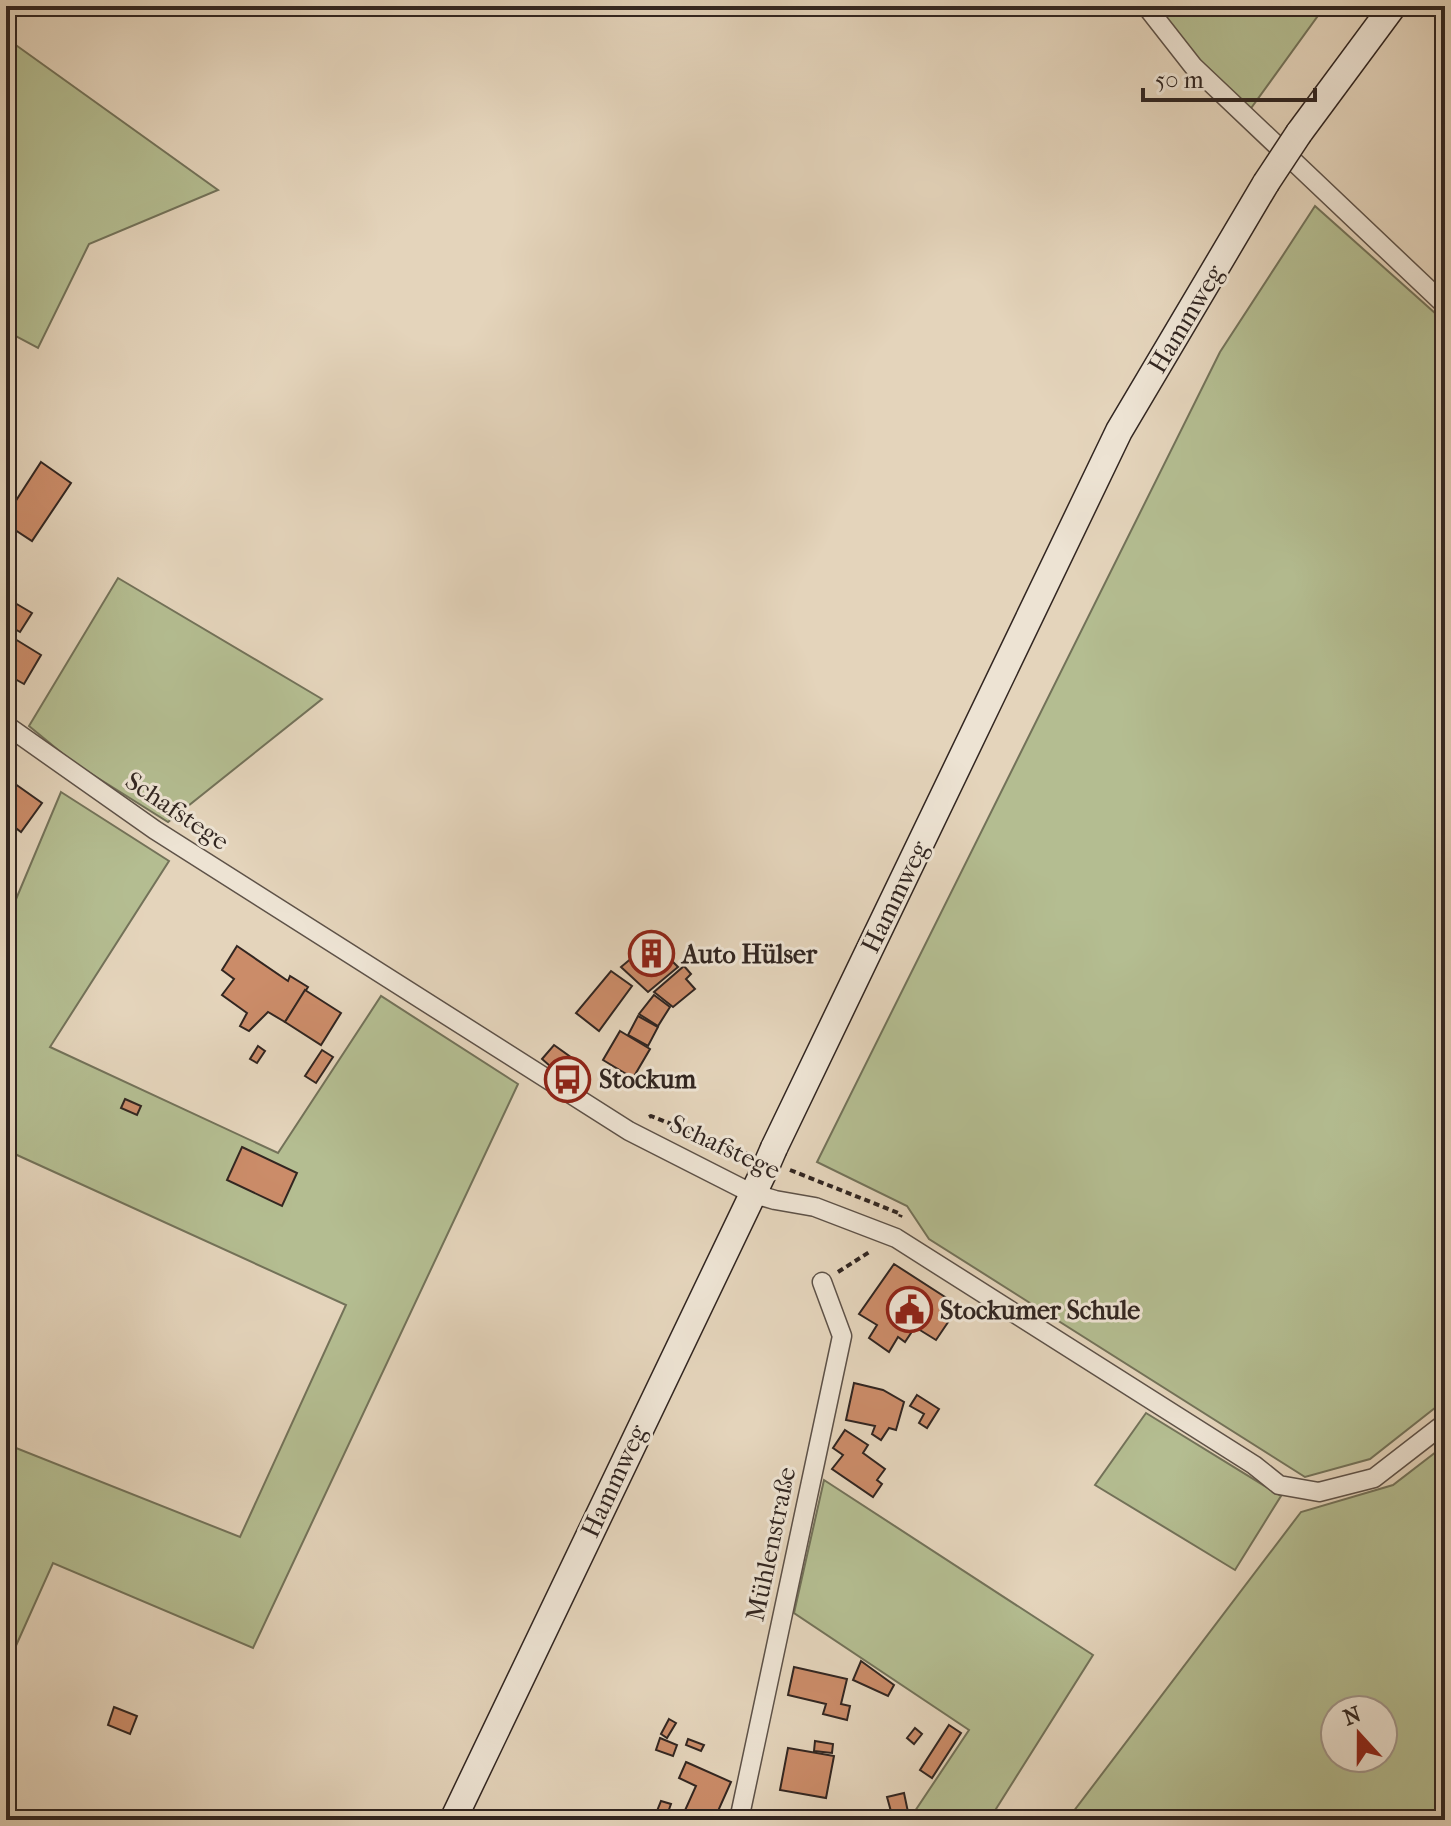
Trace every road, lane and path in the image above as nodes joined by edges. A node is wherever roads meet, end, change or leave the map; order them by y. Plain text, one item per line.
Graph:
1 (1146, 6) edge
2 (1393, 6) edge
3 (1445, 305) edge
4 (6, 725) edge
5 (763, 1170) junction
6 (896, 1238) junction
7 (822, 1282) joint
8 (1445, 1423) edge
9 (453, 1820) edge
10 (739, 1820) edge

1 - 3 street
2 - 5 main road, Hammweg, bridge
4 - 5 street, Schafstege
5 - 6 street, Schafstege
5 - 9 main road, Hammweg
6 - 7 path
6 - 8 street, Schafstege
7 - 10 street, Mühlenstraße

